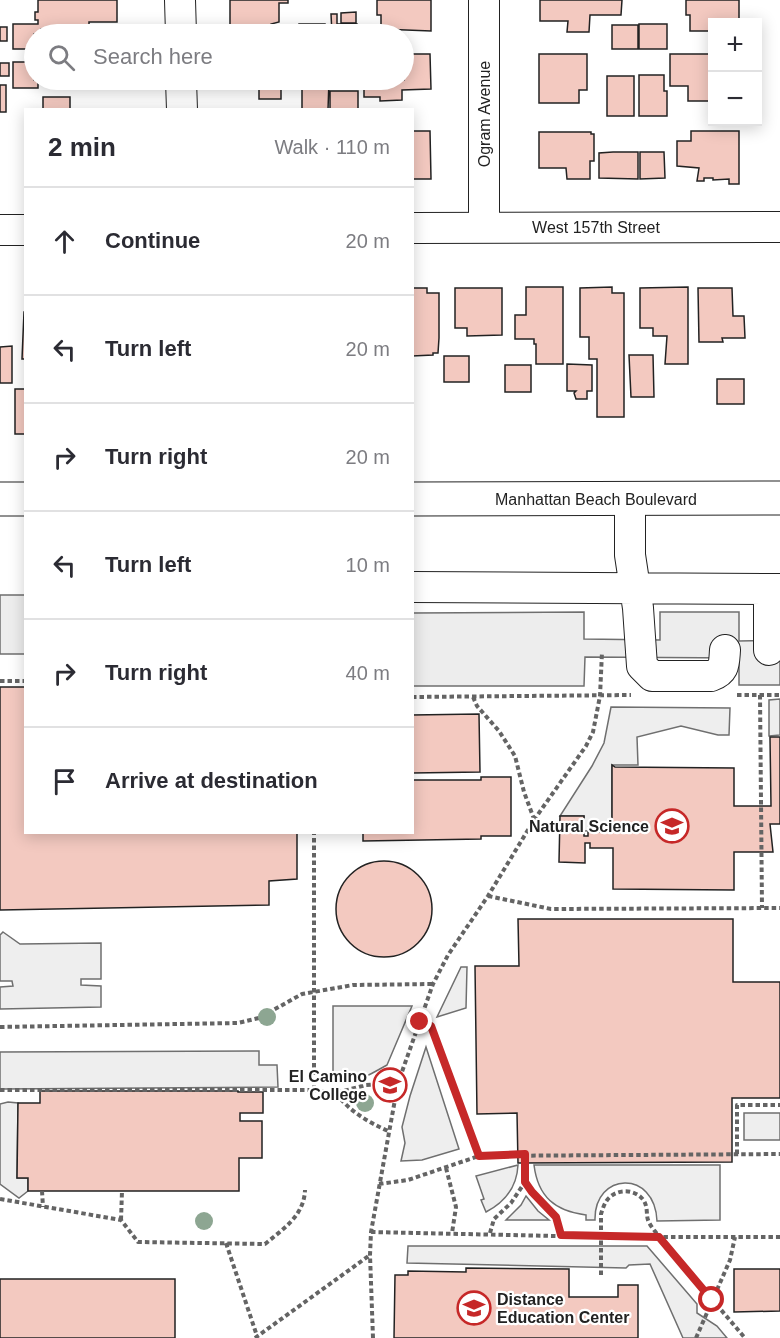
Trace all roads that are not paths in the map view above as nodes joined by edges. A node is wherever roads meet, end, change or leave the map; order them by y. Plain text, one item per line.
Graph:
1 (180, 0) edge
2 (484, 0) edge
3 (181, 24) edge
4 (181, 90) edge
5 (182, 108) edge
6 (484, 227) junction
7 (780, 227) edge
8 (414, 228) edge
9 (0, 230) edge
10 (24, 230) edge
11 (780, 498) edge
12 (0, 499) edge
13 (24, 499) edge
14 (414, 499) edge
15 (630, 499) junction
16 (414, 587) edge
17 (634, 588) junction
18 (774, 589) edge
19 (725, 650) dead end
20 (769, 650) dead end

1 - 3 street
2 - 6 street, Ogram Avenue
4 - 5 street
6 - 7 street, West 157th Street
6 - 8 street, West 157th Street
9 - 10 street
11 - 15 main road, Manhattan Beach Boulevard
12 - 13 main road
14 - 15 main road, Manhattan Beach Boulevard
15 - 17 street
16 - 17 street
17 - 18 street
17 - 19 street
18 - 20 street

